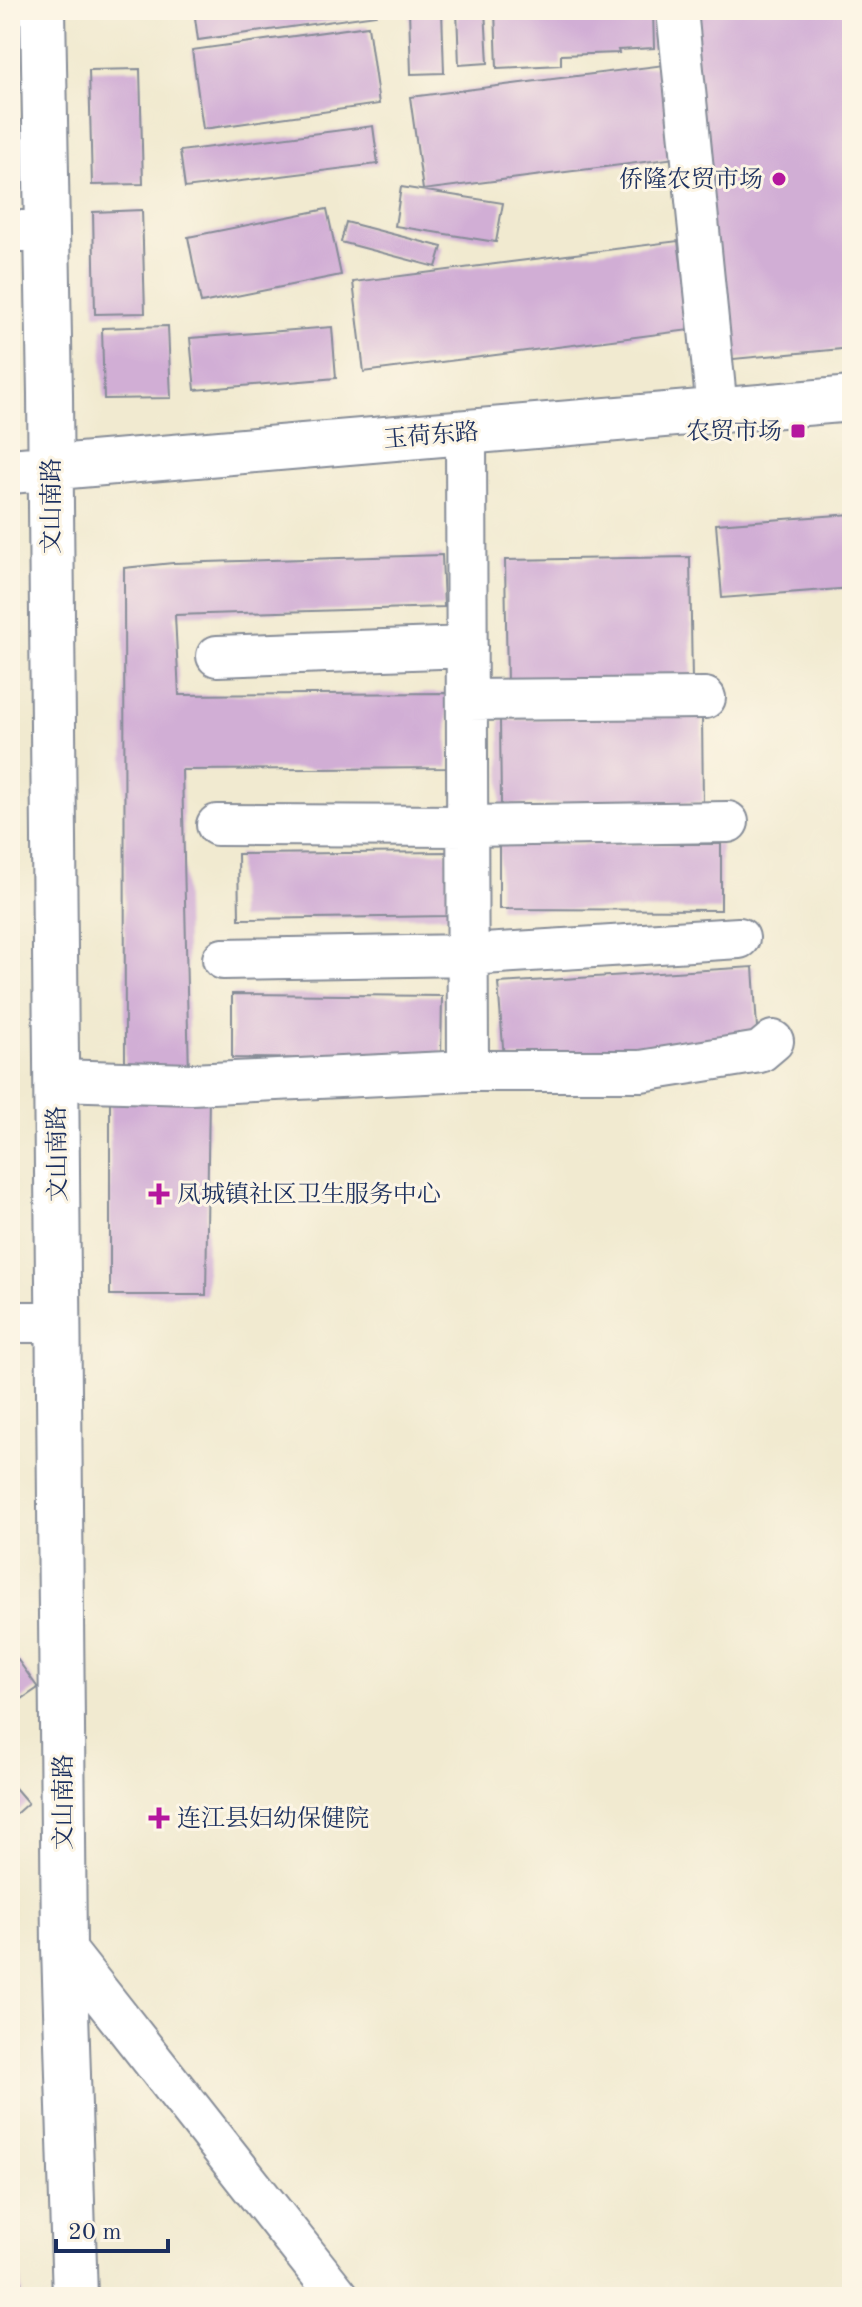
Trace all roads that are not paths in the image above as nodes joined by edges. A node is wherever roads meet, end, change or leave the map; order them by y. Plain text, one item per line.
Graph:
1 (43, 10) edge
2 (677, 10) edge
3 (28, 231) edge
4 (852, 399) edge
5 (717, 410) junction
6 (466, 432) junction
7 (30, 470) edge
8 (467, 647) junction
9 (217, 656) dead end
10 (705, 698) dead end
11 (468, 700) junction
12 (728, 822) dead end
13 (217, 825) dead end
14 (468, 826) junction
15 (739, 938) dead end
16 (468, 955) junction
17 (223, 959) dead end
18 (773, 1041) dead end
19 (468, 1071) junction
20 (56, 1080) junction
21 (10, 1322) edge
22 (58, 1322) junction
23 (64, 1948) junction
24 (75, 2297) edge
25 (339, 2297) edge

1 - 3 main road, 文山南路
2 - 5 street
3 - 7 main road, 文山南路
4 - 5 main road, 玉荷东路
5 - 6 main road, 玉荷东路
6 - 7 main road, 玉荷东路
6 - 8 street
7 - 20 main road, 文山南路
8 - 9 street
8 - 11 street
10 - 11 street
11 - 14 street
12 - 14 street
13 - 14 street
14 - 16 street
15 - 16 street
16 - 17 street
16 - 19 street
18 - 19 street
19 - 20 street
20 - 22 main road, 文山南路
21 - 22 street
22 - 23 main road, 文山南路
23 - 24 main road, 文山南路
23 - 25 street

